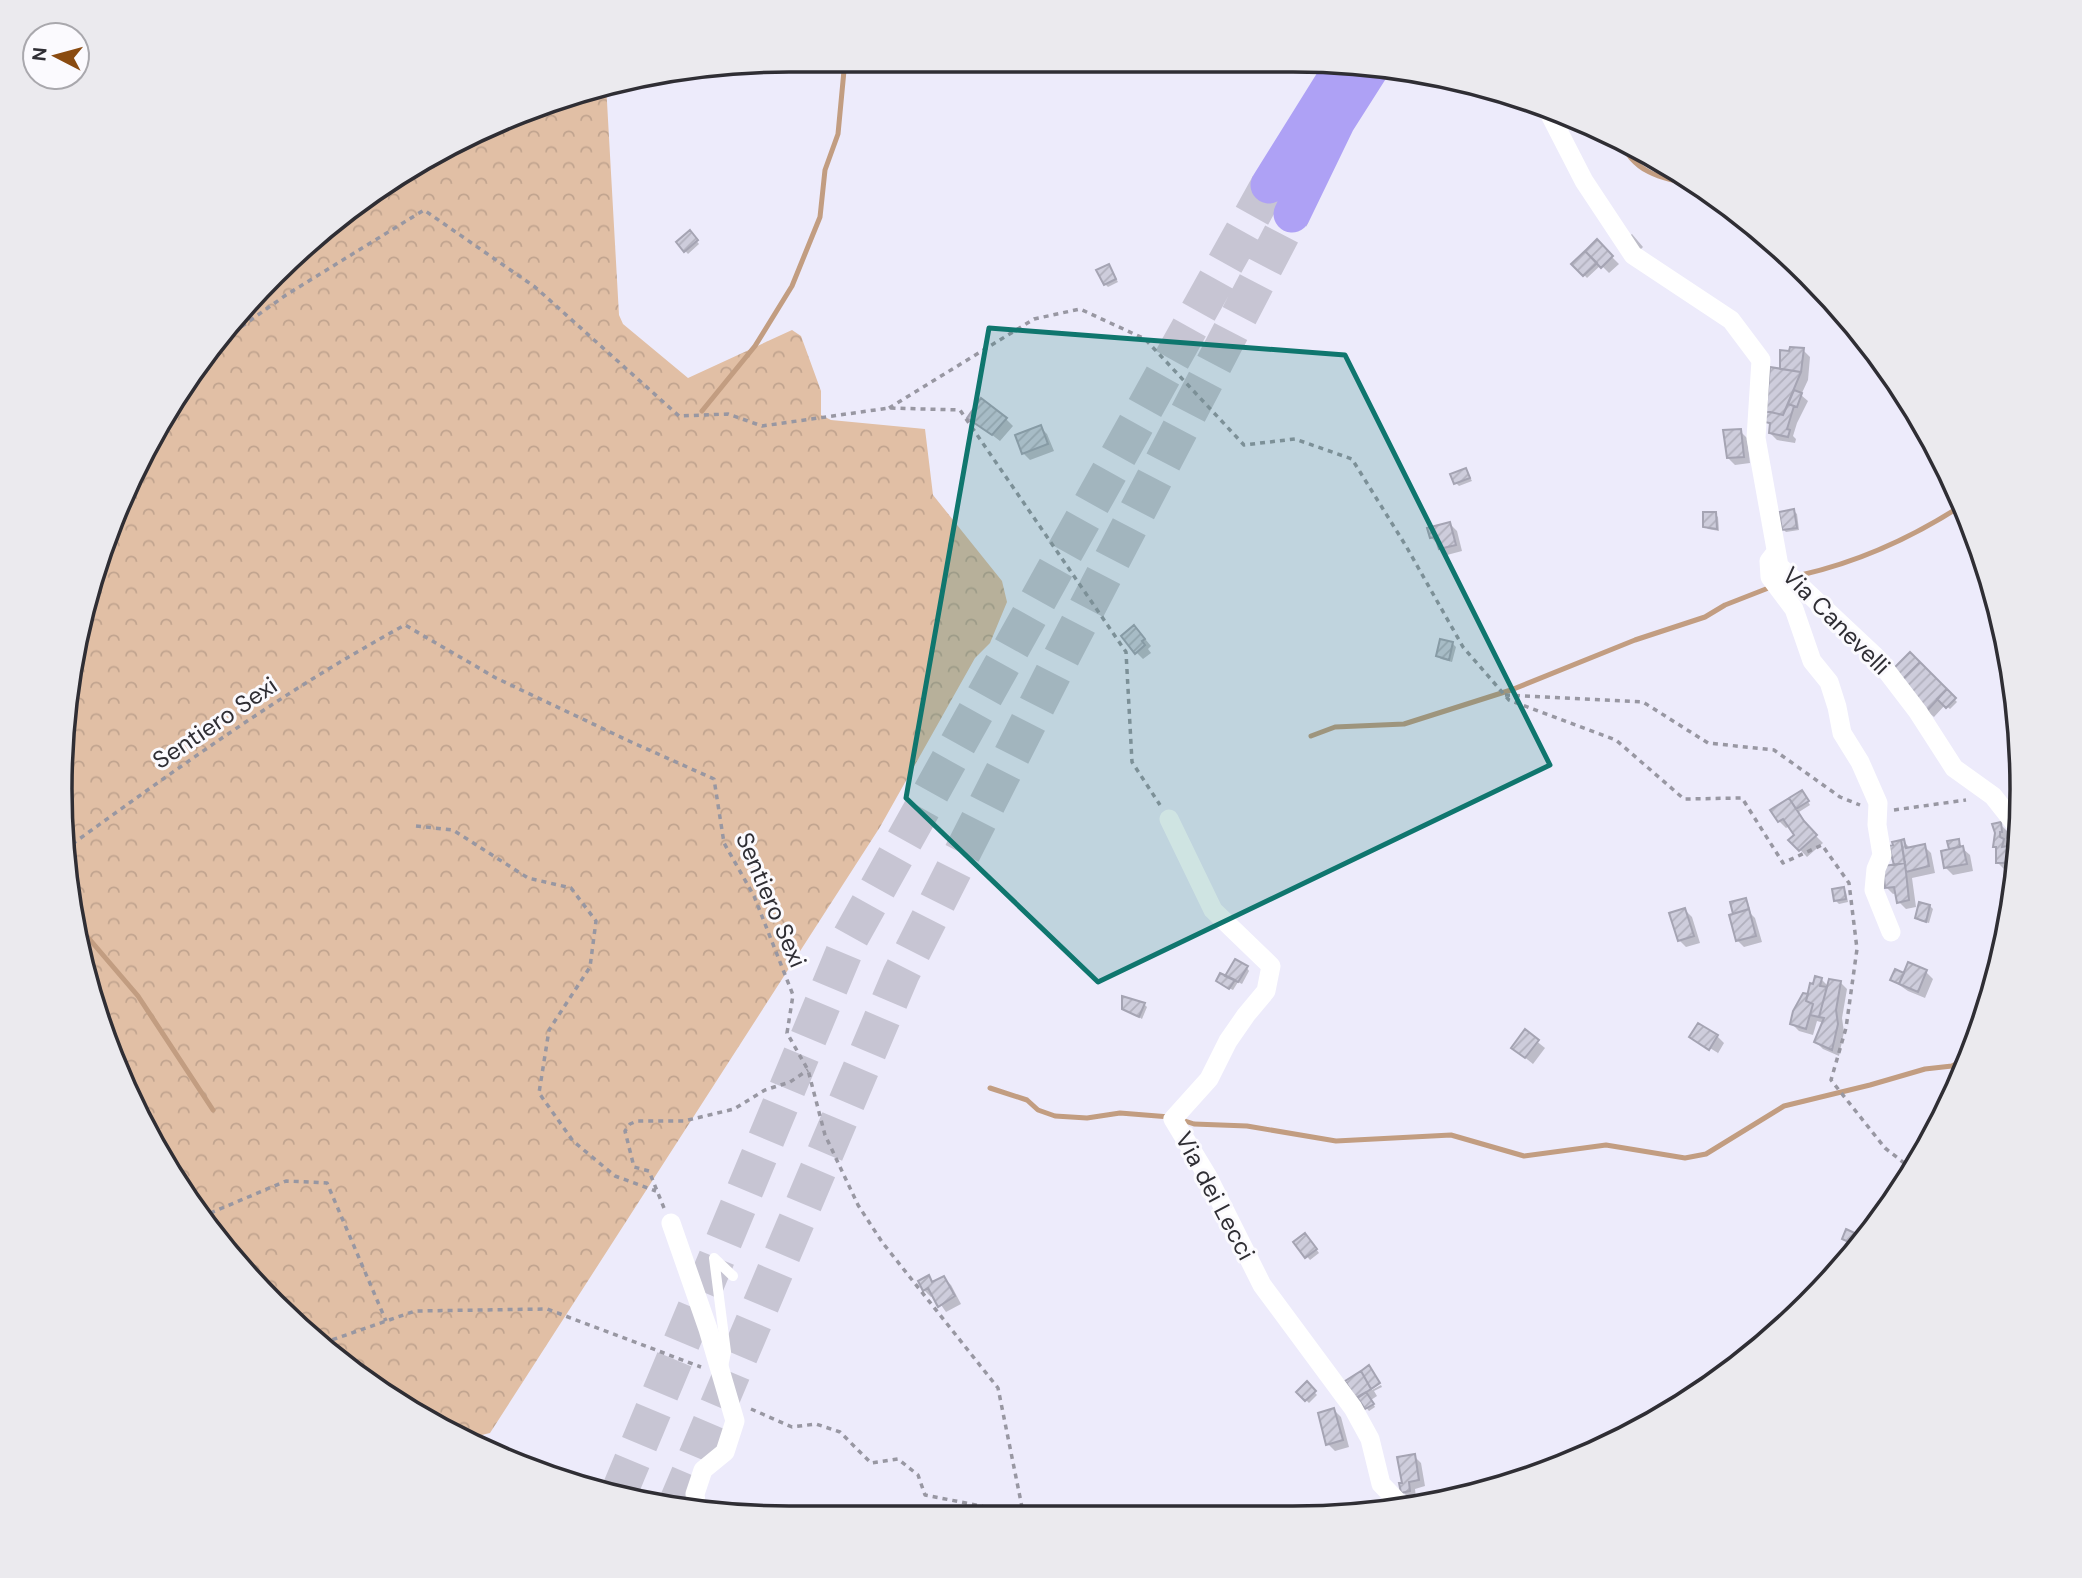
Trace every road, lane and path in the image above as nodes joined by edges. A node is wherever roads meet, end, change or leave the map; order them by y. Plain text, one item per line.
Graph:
1 (1339, 73) edge
2 (1366, 76) edge
3 (1552, 120) edge
4 (1269, 185) tunnel mouth
5 (1292, 214) tunnel mouth
6 (241, 327) edge
7 (889, 408) junction
8 (1776, 551) junction
9 (1505, 695) junction
10 (1993, 796) junction
11 (1877, 813) junction
12 (2009, 817) edge
13 (1169, 819) joint
14 (416, 826) dead end
15 (74, 842) edge
16 (1891, 932) dead end
17 (808, 1070) junction
18 (1904, 1163) edge
19 (211, 1213) edge
20 (671, 1223) dead end
21 (733, 1276) dead end
22 (386, 1321) junction
23 (331, 1340) edge
24 (722, 1374) junction
25 (1395, 1499) edge
26 (696, 1500) edge
27 (981, 1506) edge
28 (1022, 1506) edge

1 - 4 highway
2 - 5 highway
3 - 8 street, Via Canevelli
6 - 7 path
7 - 9 path
7 - 13 path
8 - 10 street, Via Canevelli
8 - 11 street
9 - 11 path
9 - 18 path
10 - 11 path
10 - 12 street, Via Canevelli
11 - 16 street
13 - 25 street, Via dei Lecci
14 - 17 path
15 - 17 path, Sentiero Sexi
17 - 28 path, Sentiero Sexi
19 - 22 path
20 - 24 street
21 - 24 lane
22 - 23 path
22 - 24 path
24 - 26 street
24 - 27 path

